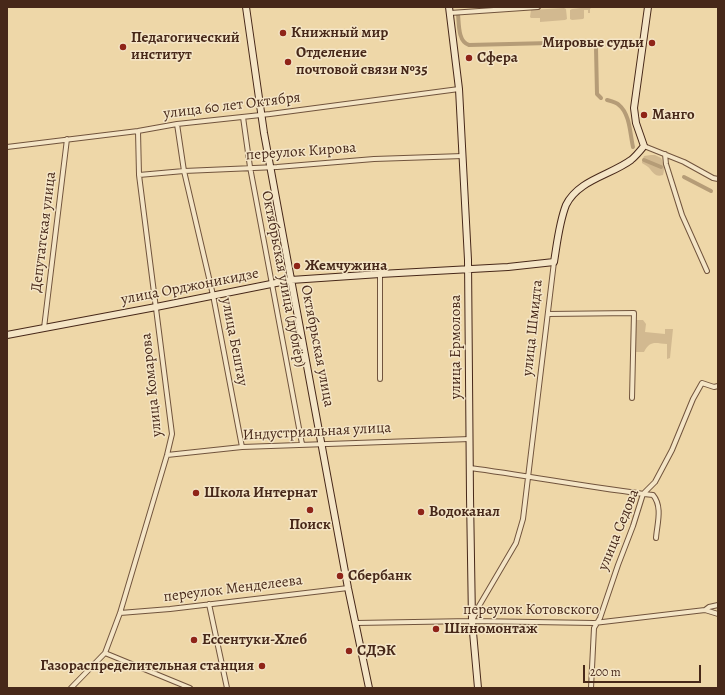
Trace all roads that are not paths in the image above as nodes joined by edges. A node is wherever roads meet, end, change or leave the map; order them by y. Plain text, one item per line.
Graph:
1 (246, 7) edge
2 (528, 7) edge
3 (538, 7) edge
4 (648, 7) edge
5 (451, 11) edge
6 (459, 89) junction
7 (260, 115) junction
8 (243, 117) junction
9 (177, 124) junction
10 (138, 131) junction
11 (67, 139) junction
12 (644, 146) junction
13 (7, 148) edge
14 (665, 154) junction
15 (464, 156) junction
16 (270, 166) junction
17 (250, 167) junction
18 (184, 171) junction
19 (139, 176) junction
20 (718, 179) edge
21 (554, 262) junction
22 (468, 269) junction
23 (707, 271) dead end
24 (380, 274) junction
25 (291, 280) junction
26 (272, 284) junction
27 (213, 295) junction
28 (156, 307) junction
29 (548, 314) junction
30 (44, 328) junction
31 (7, 335) edge
32 (380, 379) dead end
33 (718, 386) edge
34 (632, 398) dead end
35 (470, 439) junction
36 (302, 444) junction
37 (322, 444) junction
38 (242, 447) junction
39 (167, 455) junction
40 (470, 468) junction
41 (529, 476) junction
42 (643, 494) junction
43 (656, 538) dead end
44 (348, 588) junction
45 (209, 604) junction
46 (718, 605) edge
47 (705, 610) junction
48 (120, 613) junction
49 (718, 614) edge
50 (472, 621) junction
51 (598, 622) junction
52 (356, 623) junction
53 (104, 653) junction
54 (72, 688) edge
55 (190, 688) edge
56 (227, 688) edge
57 (369, 688) edge
58 (478, 688) edge
59 (591, 688) edge

1 - 7 street, Октябрьская улица
2 - 3 street
2 - 5 street
4 - 12 street
5 - 6 street, улица Ермолова
6 - 7 street, улица 60 лет Октября
6 - 15 street, улица Ермолова
7 - 8 street, улица 60 лет Октября
7 - 16 street, Октябрьская улица
8 - 9 street, улица 60 лет Октября
8 - 17 street, Октябрьская улица (дублёр)
9 - 10 street, улица 60 лет Октября
9 - 18 street, улица Бештау
10 - 11 street, улица 60 лет Октября
10 - 19 street, улица Комарова
11 - 13 street, улица 60 лет Октября
11 - 30 street, Депутатская улица
12 - 14 street
12 - 21 street, улица Шмидта
14 - 20 street
14 - 23 street
15 - 16 street, переулок Кирова
15 - 22 street, улица Ермолова
16 - 17 street, переулок Кирова
16 - 25 street, Октябрьская улица
17 - 18 street, переулок Кирова
17 - 26 street, Октябрьская улица (дублёр)
18 - 19 street, переулок Кирова
18 - 27 street, улица Бештау
19 - 28 street, улица Комарова
21 - 22 street, улица Орджоникидзе
21 - 29 street, улица Шмидта
22 - 24 street, улица Орджоникидзе
22 - 35 street, улица Ермолова
24 - 25 street, улица Орджоникидзе
24 - 32 street
25 - 26 street, улица Орджоникидзе
25 - 37 street, Октябрьская улица
26 - 27 street, улица Орджоникидзе
26 - 36 street, Октябрьская улица (дублёр)
27 - 28 street, улица Орджоникидзе
27 - 38 street, улица Бештау
28 - 30 street, улица Орджоникидзе
28 - 39 street, улица Комарова
29 - 34 street
29 - 41 street, улица Шмидта
30 - 31 street, улица Орджоникидзе
33 - 42 street, улица Седова
35 - 37 street, Индустриальная улица
35 - 40 street, улица Ермолова
36 - 37 street, Индустриальная улица
36 - 38 street, Индустриальная улица
37 - 44 street, Октябрьская улица
38 - 39 street, Индустриальная улица
39 - 48 street, улица Комарова
40 - 41 street
40 - 50 street, улица Ермолова
41 - 42 street
41 - 50 street, улица Шмидта
42 - 43 street
42 - 51 street, улица Седова
44 - 45 street, переулок Менделеева
44 - 52 street, Октябрьская улица
45 - 48 street, переулок Менделеева
45 - 56 street
46 - 47 street, переулок Котовского
47 - 49 street, переулок Котовского
47 - 51 street, переулок Котовского
48 - 53 street, улица Комарова
50 - 51 street, переулок Котовского
50 - 52 street, переулок Котовского
50 - 58 street, улица Ермолова
51 - 59 street, улица Седова
52 - 57 street, Октябрьская улица
53 - 54 street
53 - 55 street

